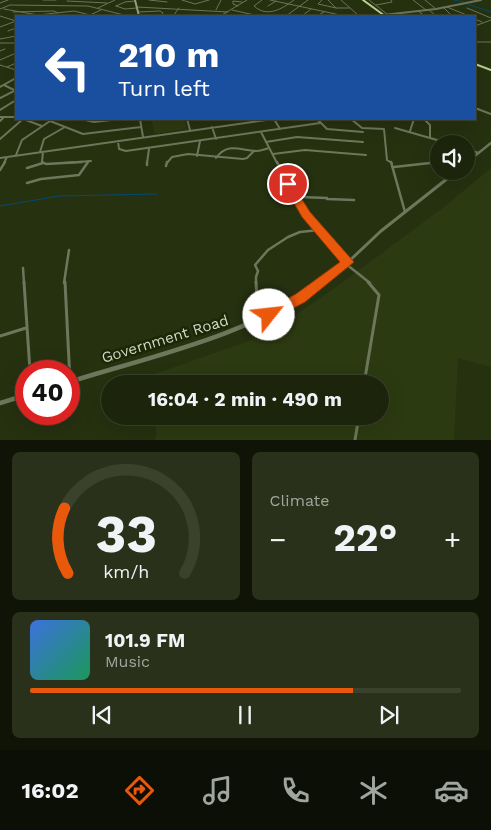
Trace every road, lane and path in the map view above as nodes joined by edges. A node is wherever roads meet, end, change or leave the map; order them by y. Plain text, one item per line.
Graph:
1 (9, 0) edge
2 (43, 0) edge
3 (56, 0) edge
4 (114, 0) edge
5 (135, 0) edge
6 (149, 0) edge
7 (209, 0) edge
8 (221, 0) edge
9 (247, 0) edge
10 (262, 0) edge
11 (270, 0) edge
12 (294, 0) edge
13 (308, 0) edge
14 (322, 0) edge
15 (328, 0) edge
16 (341, 0) edge
17 (392, 0) edge
18 (414, 0) edge
19 (425, 0) edge
20 (481, 0) edge
21 (68, 1) edge
22 (168, 1) edge
23 (276, 1) junction
24 (366, 1) edge
25 (0, 2) edge
26 (182, 2) edge
27 (244, 2) junction
28 (107, 3) junction
29 (193, 4) junction
30 (288, 4) junction
31 (10, 5) junction
32 (375, 5) junction
33 (42, 6) junction
34 (63, 6) junction
35 (79, 6) junction
36 (238, 6) junction
37 (268, 6) dead end
38 (300, 6) junction
39 (164, 7) junction
40 (447, 7) junction
41 (97, 8) junction
42 (137, 8) junction
43 (179, 8) junction
44 (336, 8) junction
45 (349, 8) junction
46 (443, 8) junction
47 (467, 8) dead end
48 (1, 9) edge
49 (190, 9) junction
50 (311, 9) junction
51 (436, 9) junction
52 (36, 10) junction
53 (101, 10) junction
54 (216, 10) junction
55 (231, 10) junction
56 (428, 10) junction
57 (74, 11) junction
58 (325, 11) junction
59 (418, 11) junction
60 (13, 12) junction
61 (138, 12) joint
62 (228, 12) junction
63 (260, 12) junction
64 (58, 13) junction
65 (224, 14) joint
66 (336, 14) joint
67 (53, 15) edge
68 (90, 15) joint
69 (124, 15) edge
70 (161, 15) edge
71 (174, 15) edge
72 (228, 15) edge
73 (255, 15) edge
74 (287, 15) edge
75 (303, 15) edge
76 (319, 15) edge
77 (342, 15) edge
78 (358, 15) edge
79 (385, 15) edge
80 (423, 15) edge
81 (435, 15) edge
82 (451, 15) edge
83 (467, 15) edge
84 (0, 16) edge
85 (476, 19) edge
86 (491, 19) edge
87 (15, 21) edge
88 (15, 21) edge
89 (484, 23) junction
90 (476, 26) edge
91 (0, 27) edge
92 (15, 28) edge
93 (8, 31) dead end
94 (13, 37) joint
95 (0, 39) edge
96 (15, 42) edge
97 (476, 42) edge
98 (491, 42) edge
99 (0, 44) edge
100 (15, 53) edge
101 (0, 60) edge
102 (15, 63) edge
103 (476, 64) edge
104 (0, 66) edge
105 (7, 67) junction
106 (15, 70) edge
107 (491, 70) edge
108 (15, 79) edge
109 (4, 85) junction
110 (0, 87) edge
111 (15, 90) edge
112 (15, 90) edge
113 (0, 98) edge
114 (15, 101) edge
115 (476, 108) edge
116 (0, 110) edge
117 (491, 114) edge
118 (15, 116) edge
119 (0, 117) edge
120 (4, 117) junction
121 (22, 120) edge
122 (32, 120) edge
123 (52, 120) edge
124 (85, 120) edge
125 (111, 120) edge
126 (140, 120) edge
127 (187, 120) edge
128 (267, 120) edge
129 (275, 120) edge
130 (318, 120) edge
131 (352, 120) edge
132 (414, 120) edge
133 (427, 120) edge
134 (0, 121) edge
135 (320, 123) junction
136 (42, 126) junction
137 (65, 127) junction
138 (141, 127) junction
139 (212, 128) junction
140 (395, 128) dead end
141 (280, 129) junction
142 (190, 130) junction
143 (410, 131) junction
144 (261, 132) junction
145 (363, 132) dead end
146 (430, 135) edge
147 (143, 137) junction
148 (430, 137) edge
149 (0, 139) edge
150 (216, 139) junction
151 (118, 141) junction
152 (200, 141) junction
153 (266, 142) junction
154 (363, 142) dead end
155 (491, 144) edge
156 (269, 148) junction
157 (149, 149) junction
158 (254, 151) junction
159 (42, 152) junction
160 (475, 152) edge
161 (479, 153) junction
162 (272, 154) junction
163 (16, 155) junction
164 (366, 155) dead end
165 (197, 156) junction
166 (475, 156) edge
167 (7, 157) junction
168 (0, 158) edge
169 (216, 158) junction
170 (42, 163) junction
171 (430, 163) edge
172 (147, 165) dead end
173 (166, 166) dead end
174 (394, 167) junction
175 (27, 168) dead end
176 (0, 170) edge
177 (445, 180) edge
178 (27, 183) dead end
179 (301, 197) dead end
180 (354, 200) dead end
181 (405, 213) junction
182 (319, 230) junction
183 (69, 250) dead end
184 (347, 263) junction
185 (23, 268) dead end
186 (253, 323) junction
187 (26, 328) junction
188 (0, 336) edge
189 (29, 360) edge
190 (68, 360) edge
191 (366, 375) edge
192 (80, 379) edge
193 (15, 398) edge
194 (0, 403) edge
195 (357, 425) edge
196 (355, 440) edge

1 - 25 street
1 - 31 street
2 - 3 street
4 - 28 street
5 - 42 main road
5 - 42 street
6 - 22 street
7 - 29 street
8 - 54 street
9 - 27 street
10 - 63 street
11 - 23 street
12 - 30 street
13 - 38 street
14 - 44 street
15 - 44 street
16 - 45 street
17 - 32 street
18 - 56 street
19 - 51 street
20 - 40 street
21 - 28 street
21 - 34 street
22 - 39 street
23 - 30 street
23 - 37 street
24 - 32 street
24 - 79 highway
26 - 29 street
27 - 36 street
27 - 36 street
28 - 41 street
29 - 49 street
30 - 38 street
30 - 63 street
31 - 33 street
31 - 48 street
32 - 79 street
33 - 34 street
33 - 52 street
34 - 35 street
35 - 41 street
35 - 57 street
36 - 55 street
38 - 50 street
38 - 74 street
39 - 42 street
39 - 43 street
40 - 46 street
40 - 83 street
41 - 53 street
42 - 61 main road
43 - 49 street
43 - 71 street
44 - 45 street
45 - 78 street
46 - 51 street
46 - 82 street
47 - 86 street
48 - 60 street
49 - 54 street
50 - 58 street
50 - 75 street
51 - 56 street
52 - 60 street
52 - 64 street
53 - 68 street
53 - 69 street
54 - 62 street
55 - 62 street
55 - 73 street
56 - 59 street
56 - 81 street
57 - 64 street
57 - 68 street
58 - 66 street
58 - 76 street
59 - 79 street
59 - 80 street
60 - 67 street
61 - 70 street
62 - 65 street
63 - 73 street
64 - 67 street
65 - 72 street
66 - 77 street
84 - 87 street
85 - 89 street
86 - 89 street
88 - 91 street
89 - 90 street
92 - 93 street
94 - 95 street
94 - 96 street
96 - 99 street
97 - 98 street
100 - 101 street
102 - 105 street
103 - 107 highway
104 - 105 street
105 - 106 street
108 - 109 street
109 - 110 street
109 - 111 street
112 - 113 street
114 - 116 street
115 - 117 street
118 - 120 street
119 - 120 street
120 - 134 street
121 - 149 street
122 - 136 street
123 - 136 street
123 - 137 street
124 - 125 street
126 - 138 street
127 - 142 street
128 - 139 street
129 - 141 street
130 - 135 street
131 - 174 street
132 - 143 street
133 - 146 street
135 - 141 street
135 - 145 street
136 - 163 street
137 - 138 street
137 - 159 street
138 - 147 street
139 - 142 street
139 - 150 street
140 - 143 street
141 - 144 street
142 - 147 street
143 - 148 street
144 - 150 street
144 - 153 street
147 - 151 street
150 - 152 street
151 - 157 street
151 - 159 street
152 - 157 street
152 - 165 street
153 - 154 street
153 - 156 street
155 - 161 street
156 - 158 street
156 - 162 street
157 - 172 street
158 - 169 street
158 - 169 street
159 - 163 street
159 - 170 street
160 - 161 street
161 - 166 street
162 - 164 street
162 - 182 street
163 - 167 street
165 - 169 street
165 - 173 street
167 - 168 street
167 - 176 street
170 - 175 street
170 - 178 street
171 - 174 street
174 - 181 street
177 - 181 street, Government Road
179 - 180 street
181 - 184 street, Government Road
182 - 184 street
182 - 186 street
183 - 190 street
184 - 186 street, Government Road
184 - 191 street
185 - 187 street
186 - 192 street, Government Road
187 - 188 street
187 - 189 street
193 - 194 street
195 - 196 street

